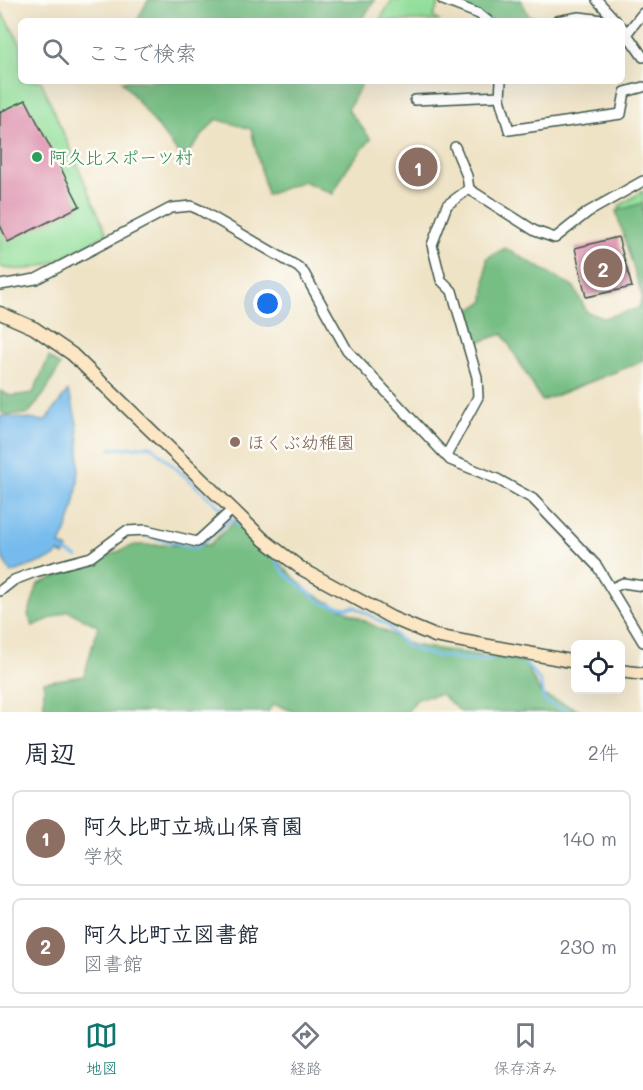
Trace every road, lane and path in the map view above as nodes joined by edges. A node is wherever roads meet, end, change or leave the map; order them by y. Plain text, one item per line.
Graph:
1 (443, 0) edge
2 (597, 0) edge
3 (643, 13) edge
4 (484, 18) edge
5 (613, 18) edge
6 (625, 30) edge
7 (643, 57) edge
8 (501, 84) edge
9 (643, 87) edge
10 (500, 96) junction
11 (415, 100) dead end
12 (455, 147) dead end
13 (643, 181) edge
14 (469, 189) junction
15 (0, 285) edge
16 (0, 313) edge
17 (446, 456) junction
18 (233, 509) junction
19 (643, 586) edge
20 (612, 588) junction
21 (0, 591) edge
22 (643, 642) edge
23 (571, 661) edge
24 (625, 672) edge
25 (643, 674) edge

1 - 4 street
2 - 5 street
3 - 6 street
6 - 7 street
8 - 10 street
9 - 10 street
10 - 11 street
12 - 14 street
13 - 14 street
14 - 17 street
15 - 17 street
16 - 18 street
17 - 20 street
18 - 21 street
18 - 23 street
19 - 20 street
20 - 22 street
24 - 25 street

